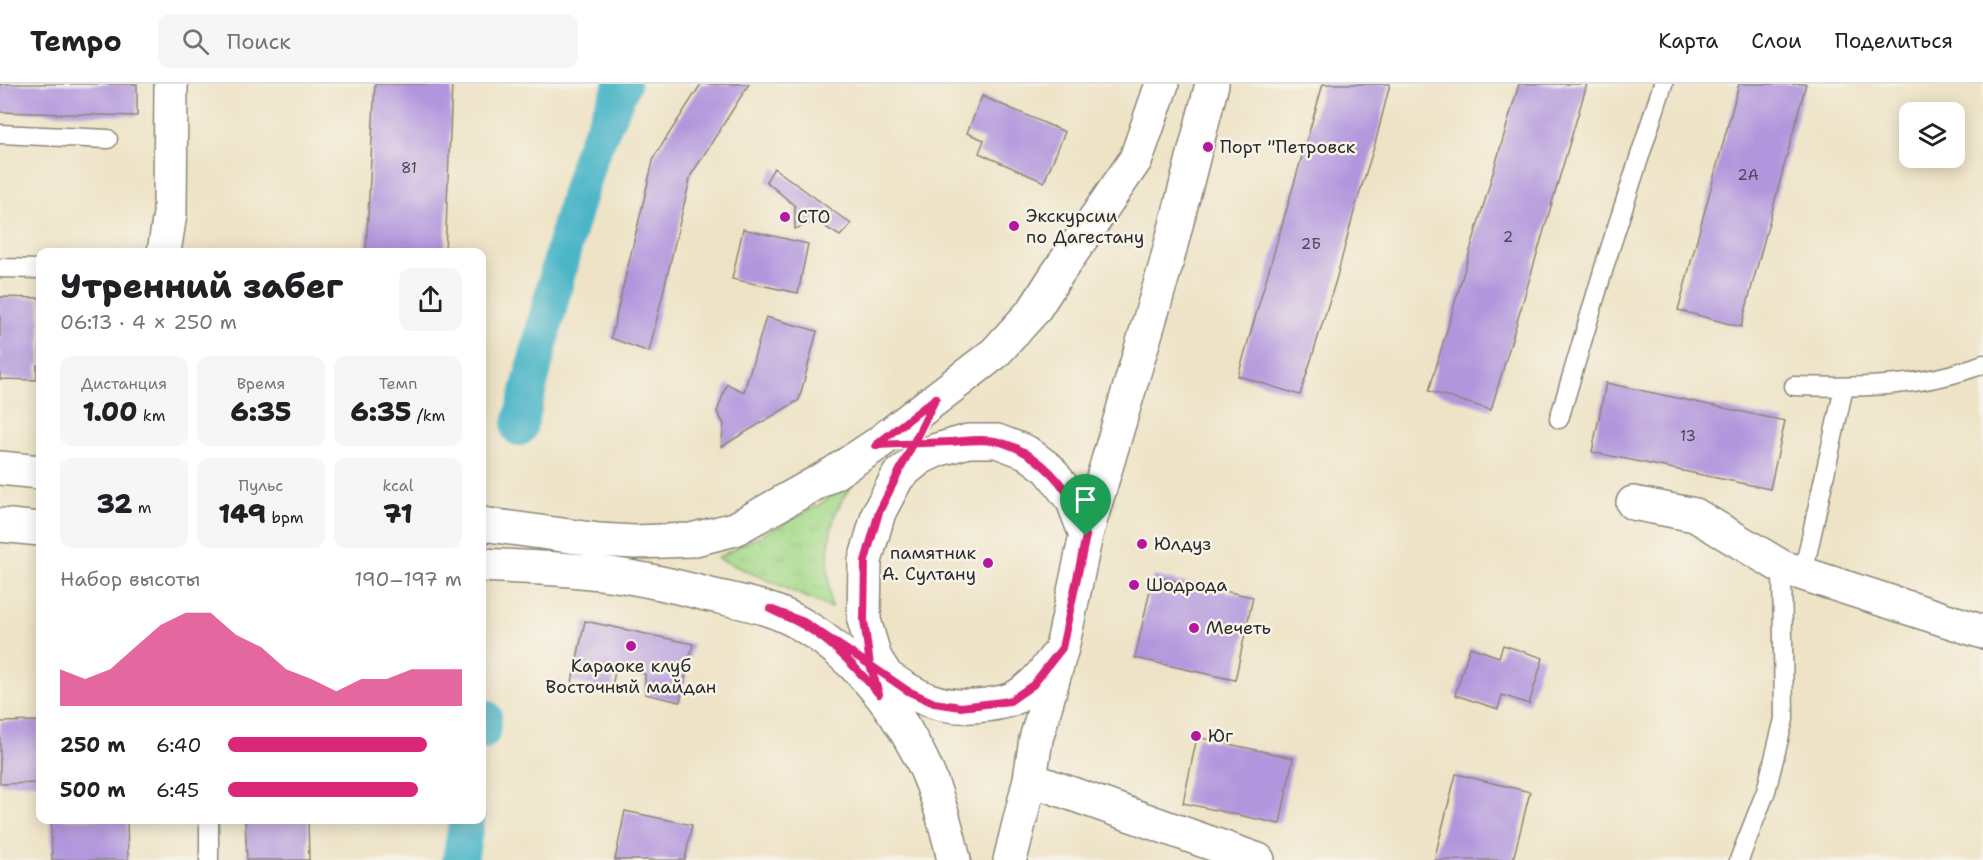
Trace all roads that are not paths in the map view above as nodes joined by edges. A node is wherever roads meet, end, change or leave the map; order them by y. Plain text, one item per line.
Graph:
1 (171, 84) edge
2 (1161, 84) edge
3 (1212, 84) edge
4 (1663, 84) edge
5 (0, 134) edge
6 (108, 139) dead end
7 (165, 248) edge
8 (0, 268) edge
9 (36, 270) edge
10 (1983, 364) edge
11 (1794, 386) dead end
12 (1844, 387) junction
13 (936, 398) junction
14 (1559, 419) dead end
15 (968, 441) junction
16 (914, 443) junction
17 (876, 445) junction
18 (0, 468) edge
19 (36, 472) edge
20 (898, 476) junction
21 (1633, 502) dead end
22 (0, 525) edge
23 (486, 525) edge
24 (36, 529) edge
25 (1086, 536) junction
26 (486, 565) edge
27 (1792, 571) junction
28 (1983, 632) edge
29 (1062, 648) junction
30 (873, 676) junction
31 (1030, 779) junction
32 (209, 824) edge
33 (209, 860) edge
34 (954, 860) edge
35 (1010, 860) edge
36 (1258, 860) edge
37 (1738, 860) edge

1 - 7 main road
2 - 13 main road
3 - 25 main road
4 - 14 lane
5 - 6 lane
8 - 9 lane
10 - 12 lane
11 - 12 lane
12 - 27 lane
13 - 16 main road
13 - 17 main road
15 - 16 main road
15 - 20 main road
15 - 25 main road
16 - 17 main road
16 - 20 main road
17 - 23 main road
18 - 19 main road
20 - 30 main road
21 - 27 main road
22 - 24 main road
25 - 29 main road
26 - 30 main road
27 - 28 main road
27 - 37 lane
29 - 30 main road
29 - 31 main road
30 - 34 main road
31 - 35 main road
31 - 36 main road
32 - 33 lane

